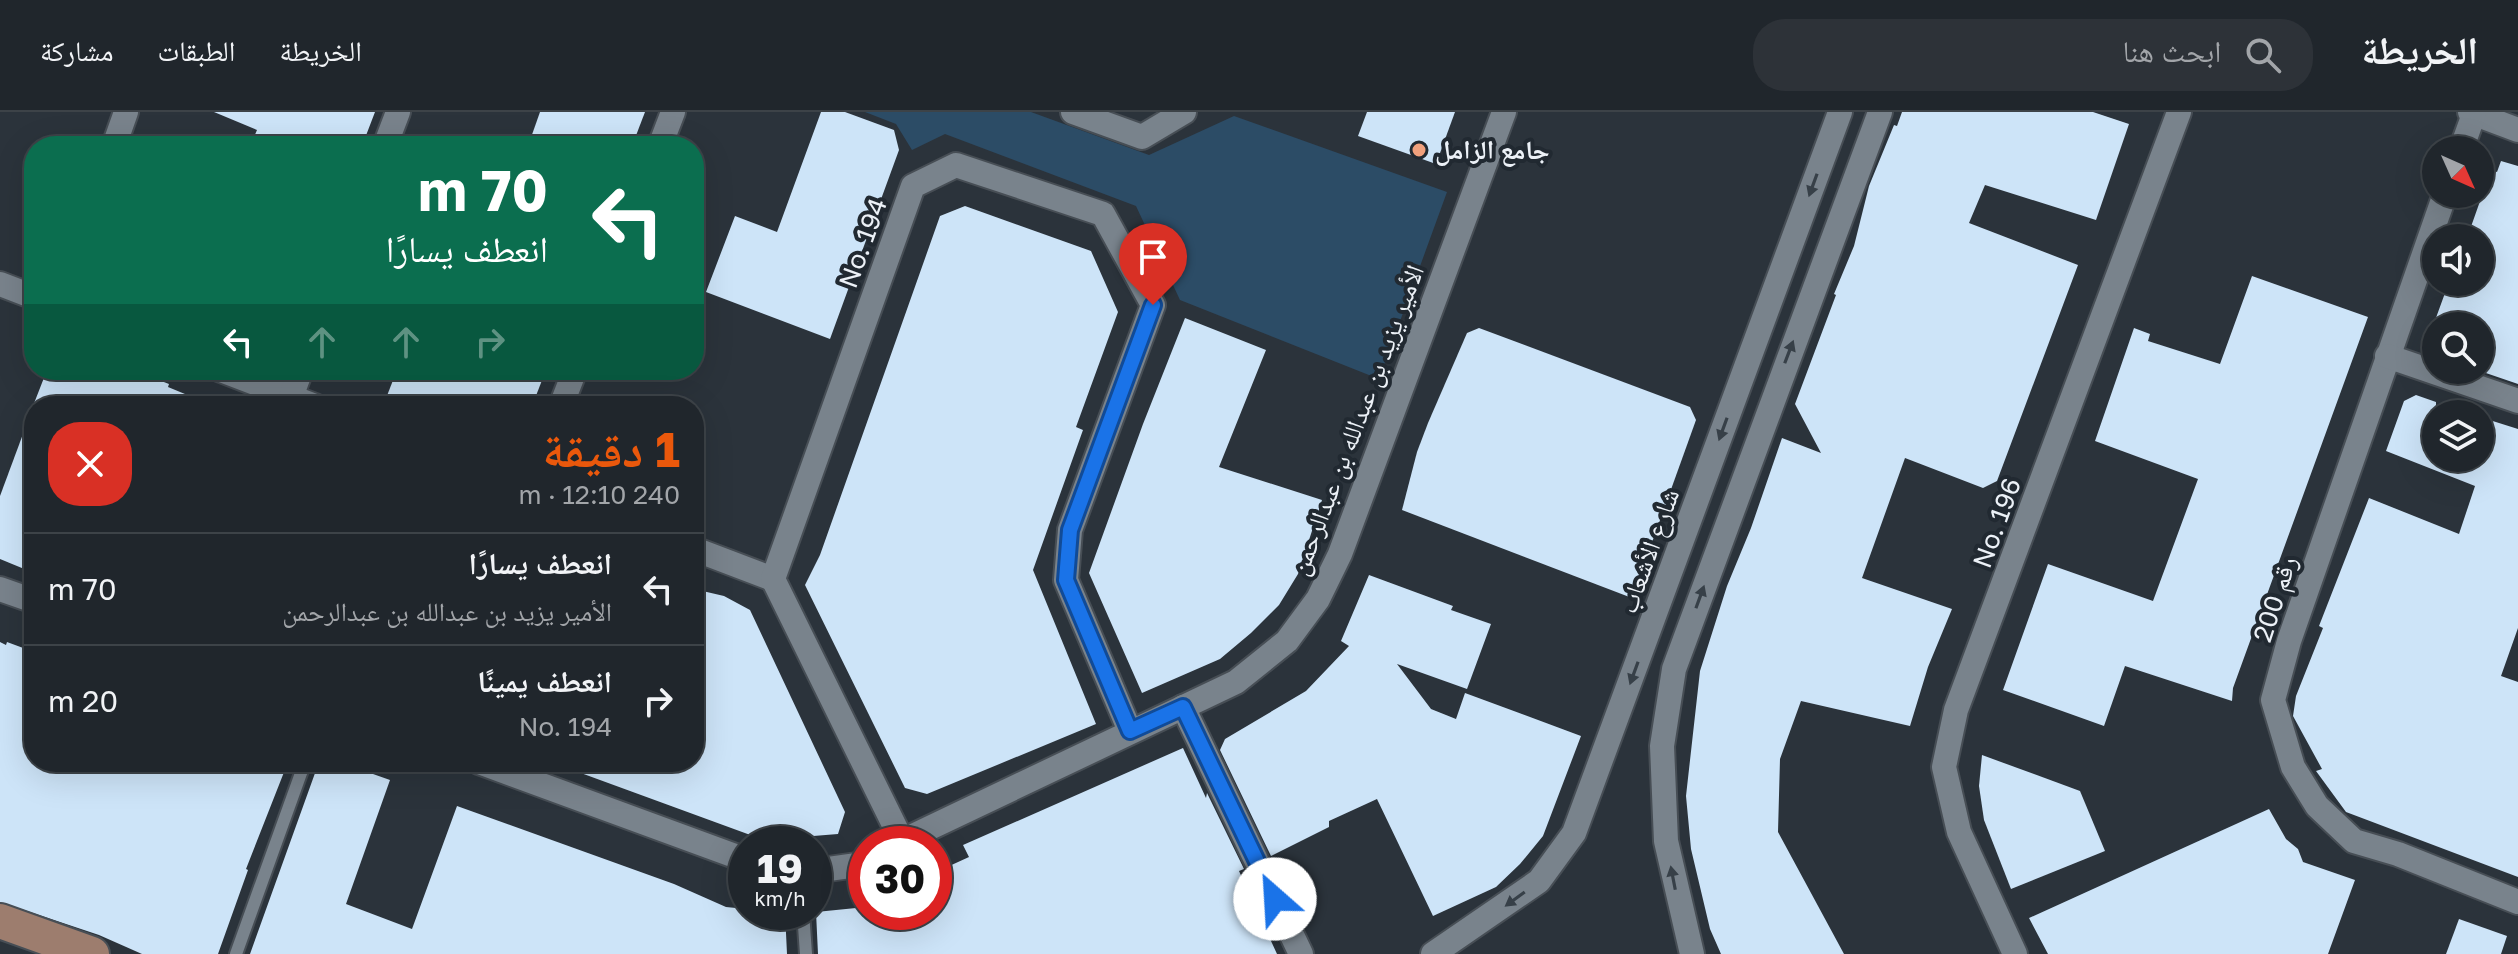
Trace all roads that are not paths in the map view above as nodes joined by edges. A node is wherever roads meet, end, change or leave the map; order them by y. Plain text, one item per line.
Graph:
1 (126, 112) edge
2 (398, 112) edge
3 (673, 112) edge
4 (1073, 112) edge
5 (1184, 112) edge
6 (1504, 112) edge
7 (1840, 112) edge
8 (1880, 112) edge
9 (2179, 112) edge
10 (2472, 113) edge
11 (2518, 130) edge
12 (118, 136) edge
13 (389, 136) edge
14 (664, 136) edge
15 (2465, 136) edge
16 (2440, 208) edge
17 (0, 284) edge
18 (24, 293) edge
19 (2387, 356) junction
20 (247, 380) edge
21 (288, 396) edge
22 (2518, 401) edge
23 (704, 553) edge
24 (773, 579) junction
25 (0, 589) edge
26 (24, 597) edge
27 (1183, 707) junction
28 (1130, 731) junction
29 (301, 772) edge
30 (506, 772) edge
31 (891, 826) edge
32 (932, 826) edge
33 (728, 853) edge
34 (2518, 902) edge
35 (0, 921) edge
36 (804, 930) edge
37 (92, 954) edge
38 (236, 954) edge
39 (806, 954) edge
40 (1301, 954) edge
41 (1433, 954) edge
42 (1692, 954) edge
43 (2015, 954) edge

1 - 12 street
2 - 13 street
3 - 14 street
4 - 5 street
6 - 27 street, الأمير يزيد بن عبدالله بن عبدالرحمن
7 -> 41 street, شارع الأشعاب
42 -> 8 street
9 - 43 street, No. 196
10 - 11 street
10 - 15 street
16 - 19 street, رقم 200
17 - 18 street
19 - 22 street
19 - 34 street, رقم 200
20 - 21 street
23 - 24 street
24 - 28 street, No. 194
24 - 31 street
25 - 26 street
27 - 28 street, الأمير يزيد بن عبدالله بن عبدالرحمن
27 - 40 street
28 - 32 street, الأمير يزيد بن عبدالله بن عبدالرحمن
29 - 38 lane
30 - 33 street
35 - 37 street
36 - 39 lane

